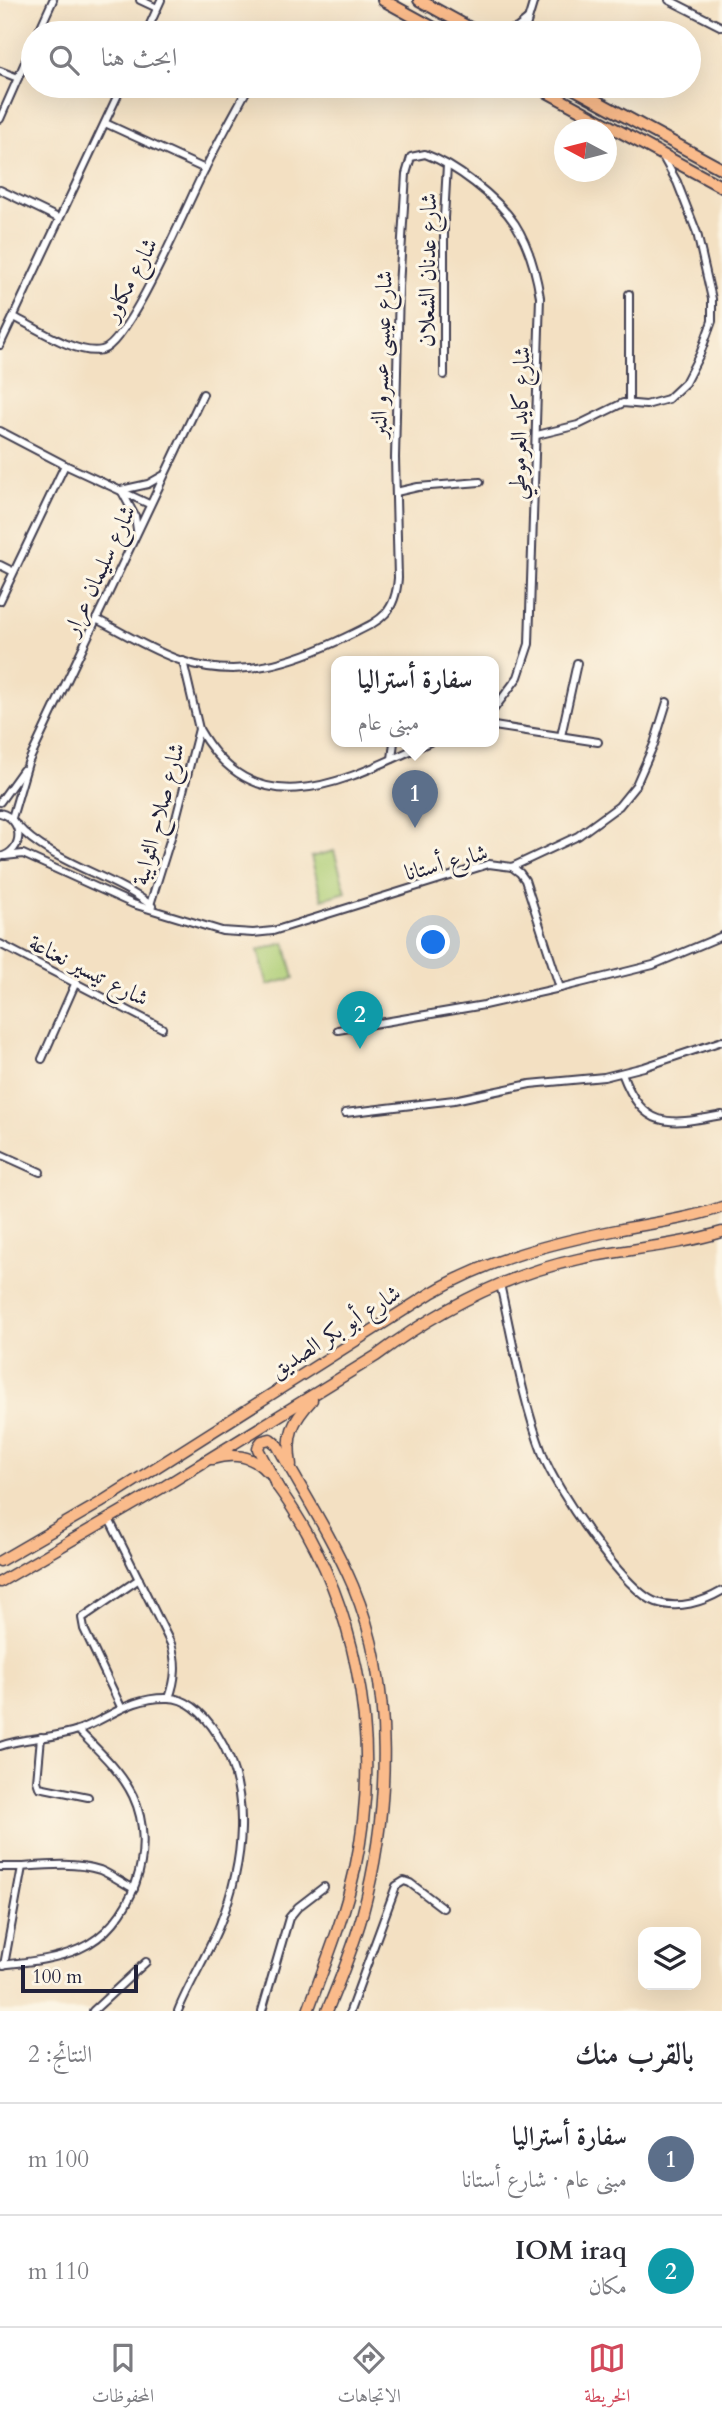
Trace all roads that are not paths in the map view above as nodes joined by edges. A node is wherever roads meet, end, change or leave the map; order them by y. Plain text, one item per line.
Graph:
1 (53, 0) edge
2 (140, 0) edge
3 (161, 0) edge
4 (383, 0) edge
5 (419, 0) edge
6 (534, 0) edge
7 (669, 0) edge
8 (157, 8) junction
9 (528, 19) joint
10 (43, 21) edge
11 (151, 21) edge
12 (421, 21) edge
13 (457, 21) edge
14 (526, 21) edge
15 (722, 27) edge
16 (0, 71) edge
17 (21, 71) edge
18 (18, 78) junction
19 (116, 98) edge
20 (243, 98) edge
21 (558, 98) edge
22 (591, 98) edge
23 (0, 118) edge
24 (105, 122) junction
25 (662, 155) junction
26 (447, 165) junction
27 (205, 169) junction
28 (722, 169) edge
29 (695, 172) junction
30 (678, 186) junction
31 (722, 187) edge
32 (0, 190) edge
33 (58, 218) junction
34 (629, 294) dead end
35 (713, 313) junction
36 (14, 317) junction
37 (722, 317) edge
38 (0, 345) edge
39 (444, 375) dead end
40 (203, 394) dead end
41 (629, 402) junction
42 (0, 431) edge
43 (537, 435) junction
44 (65, 465) junction
45 (163, 475) junction
46 (480, 482) dead end
47 (121, 490) junction
48 (396, 492) junction
49 (149, 504) junction
50 (137, 532) junction
51 (0, 565) edge
52 (12, 571) junction
53 (0, 601) edge
54 (96, 619) junction
55 (183, 661) junction
56 (577, 663) dead end
57 (499, 702) edge
58 (667, 702) dead end
59 (499, 727) edge
60 (199, 729) junction
61 (561, 737) junction
62 (598, 742) dead end
63 (393, 747) edge
64 (419, 747) edge
65 (392, 759) junction
66 (28, 762) junction
67 (0, 802) edge
68 (0, 813) edge
69 (12, 818) junction
70 (17, 825) junction
71 (3, 856) edge
72 (512, 867) junction
73 (150, 906) junction
74 (722, 936) edge
75 (0, 944) edge
76 (76, 982) junction
77 (560, 988) junction
78 (162, 1028) dead end
79 (338, 1030) dead end
80 (722, 1041) edge
81 (42, 1059) dead end
82 (622, 1073) junction
83 (345, 1113) dead end
84 (722, 1115) edge
85 (0, 1154) edge
86 (40, 1172) dead end
87 (722, 1208) edge
88 (722, 1232) edge
89 (500, 1284) junction
90 (321, 1391) junction
91 (199, 1464) junction
92 (294, 1476) junction
93 (278, 1487) junction
94 (109, 1519) junction
95 (0, 1561) edge
96 (139, 1579) junction
97 (0, 1582) edge
98 (722, 1591) edge
99 (169, 1698) junction
100 (121, 1707) junction
101 (78, 1730) junction
102 (41, 1737) junction
103 (0, 1746) edge
104 (88, 1797) dead end
105 (0, 1867) edge
106 (22, 1867) junction
107 (324, 1887) dead end
108 (134, 1889) junction
109 (443, 1908) dead end
110 (146, 1962) dead end
111 (2, 1965) edge
112 (93, 2011) edge
113 (178, 2011) edge
114 (262, 2011) edge
115 (308, 2011) edge
116 (327, 2011) edge
117 (350, 2011) edge

1 - 10 street
2 - 8 street
3 - 8 street
4 - 12 highway
5 - 13 highway
6 - 9 street
7 - 15 street
8 - 11 street
9 - 14 street
16 - 18 street
17 - 18 street
18 - 23 street
19 - 24 street
20 - 27 street, شارع مكاور
21 - 25 highway
22 - 28 highway
24 - 27 street
24 - 33 street
25 - 29 highway
25 - 30 street
26 - 39 street, شارع عدنان الشعلان
26 - 43 street, شارع كايد العرموطي
26 - 48 street, شارع عيسى عسرو النبر
27 - 36 street, شارع مكاور
29 - 30 street
29 - 31 highway
30 - 35 street
32 - 33 street
33 - 36 street
34 - 41 street
35 - 37 street
35 - 41 street
36 - 38 street
40 - 45 street, شارع سليمان عرار
41 - 43 street
42 - 44 street
43 - 57 street, شارع كايد العرموطي
44 - 47 street
44 - 52 street
45 - 47 street
45 - 49 street, شارع سليمان عرار
46 - 48 street
47 - 49 street
47 - 50 street
48 - 55 street, شارع عيسى عسرو النبر
49 - 50 street, شارع سليمان عرار
50 - 54 street, شارع سليمان عرار
51 - 52 street
52 - 53 street
54 - 55 street
54 - 66 street, شارع سليمان عرار
55 - 60 street
56 - 61 street
58 - 72 street, شارع أستانا
59 - 61 street
60 - 65 street
60 - 73 street, شارع صلاح الثوايبة
61 - 62 street
63 - 65 street
64 - 65 street
66 - 67 street, شارع سليمان عرار
66 - 69 street, شارع سليمان عرار
68 - 69 street
69 - 70 street, شارع أستانا
70 - 71 street
70 - 73 street, شارع أستانا
71 - 73 street, شارع أستانا
72 - 73 street, شارع أستانا
72 - 77 street
74 - 77 street
75 - 76 street, شارع تيسير نعناعة
76 - 78 street, شارع تيسير نعناعة
76 - 81 street
77 - 79 street
80 - 82 street
82 - 83 street
82 - 84 street
85 - 86 street
87 - 95 main road, شارع أبو بكر الصديق
88 - 89 main road, شارع أبو بكر الصديق
89 - 90 main road, شارع أبو بكر الصديق
89 - 98 street
90 - 91 main road, شارع أبو بكر الصديق
90 - 92 main road
91 - 93 main road
91 - 94 main road, شارع أبو بكر الصديق
92 - 93 main road
92 - 116 main road
93 - 115 main road
94 - 96 street
94 - 97 main road, شارع أبو بكر الصديق
96 - 99 street
96 - 100 street
99 - 100 street
99 - 113 street
100 - 101 street
101 - 102 street
101 - 108 street
102 - 103 street
102 - 104 street
105 - 106 street
106 - 108 street
106 - 111 street
107 - 114 street
108 - 111 street
109 - 117 street
110 - 112 street

